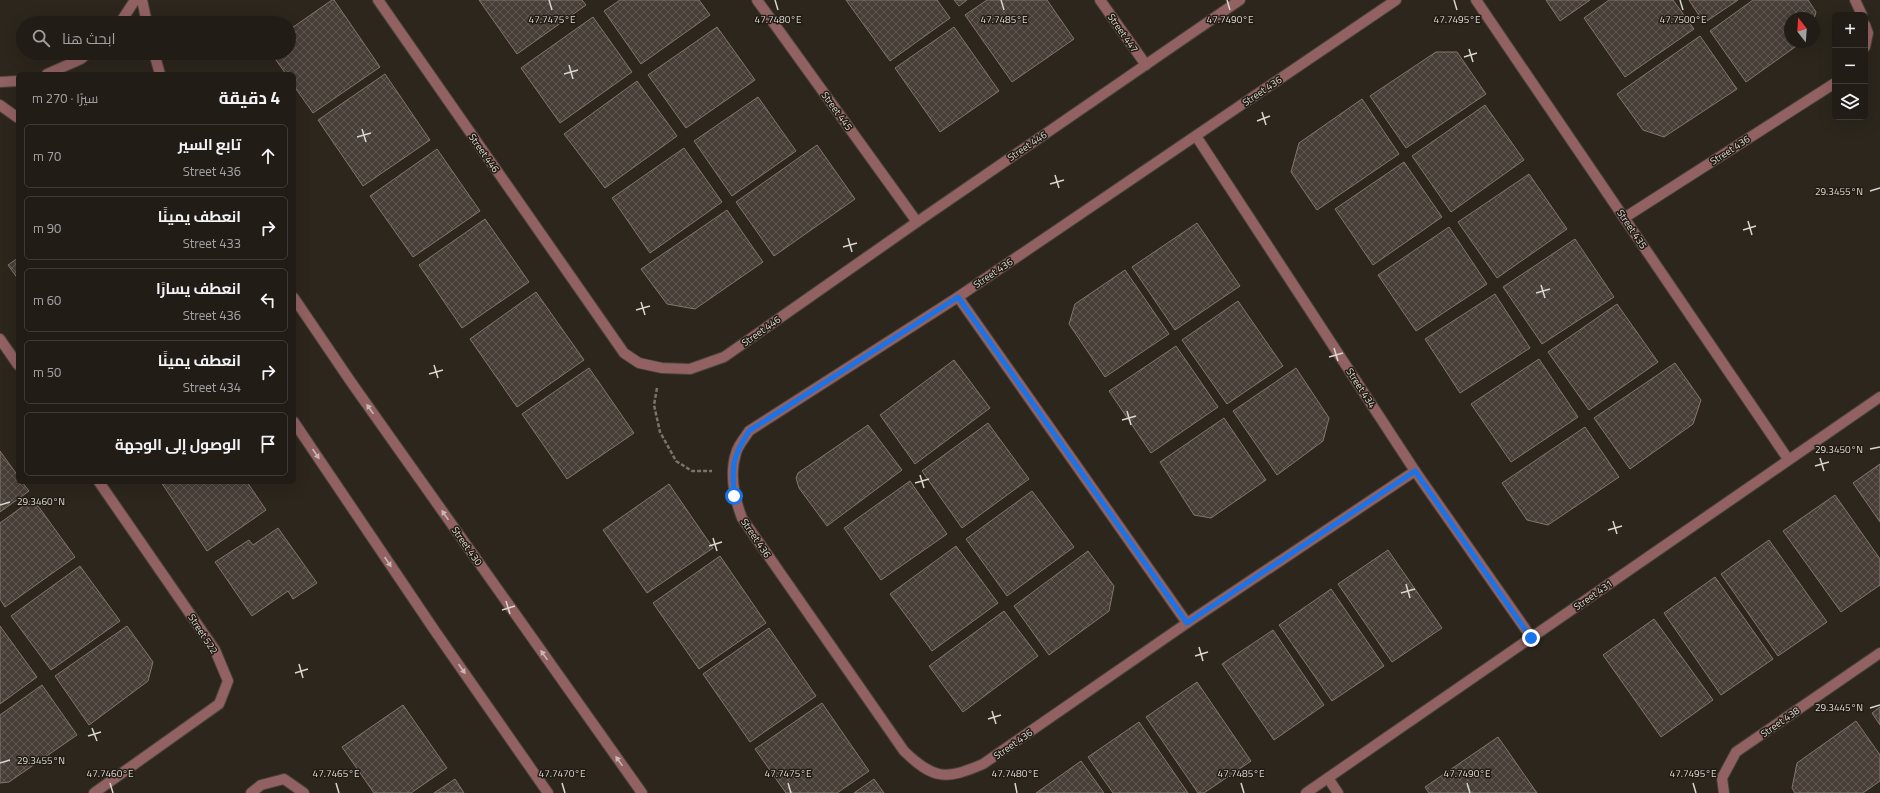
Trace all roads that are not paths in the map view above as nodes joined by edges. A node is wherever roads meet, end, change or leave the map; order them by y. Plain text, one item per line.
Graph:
1 (135, 0) edge
2 (142, 0) edge
3 (378, 0) edge
4 (757, 0) edge
5 (1100, 0) edge
6 (1240, 0) edge
7 (1396, 0) edge
8 (1476, 0) edge
9 (1855, 0) edge
10 (1861, 12) edge
11 (125, 16) edge
12 (145, 16) edge
13 (79, 60) edge
14 (156, 60) edge
15 (1146, 65) junction
16 (52, 72) edge
17 (159, 72) edge
18 (16, 81) edge
19 (0, 82) edge
20 (1833, 84) edge
21 (0, 105) edge
22 (16, 117) edge
23 (1196, 136) junction
24 (1624, 218) junction
25 (917, 222) junction
26 (958, 297) junction
27 (296, 301) edge
28 (0, 338) edge
29 (16, 361) edge
30 (1880, 397) edge
31 (296, 425) edge
32 (1788, 459) junction
33 (1415, 471) junction
34 (100, 484) edge
35 (1187, 623) junction
36 (1531, 638) junction
37 (1880, 654) edge
38 (1328, 778) junction
39 (94, 793) edge
40 (251, 793) edge
41 (304, 793) edge
42 (548, 793) edge
43 (642, 793) edge
44 (1306, 793) edge
45 (1338, 793) edge
46 (1724, 793) edge

1 - 11 street
2 - 12 street
3 - 25 street, Street 446
4 - 25 street, Street 445
5 - 15 street, Street 447
6 - 15 street, Street 446
7 - 23 street, Street 436
8 - 24 street, Street 435
9 - 10 street
13 - 16 street
14 - 17 street
15 - 25 street, Street 446
18 - 19 street
20 - 24 street, Street 436
21 - 22 street
23 - 26 street, Street 436
23 - 33 street, Street 434
24 - 32 street, Street 435
26 - 35 street
26 - 35 street, Street 436
43 -> 27 street, Street 430
28 - 29 street
30 - 32 street, Street 431
31 -> 42 street
32 - 36 street, Street 431
33 - 35 street, Street 436
33 - 36 street, Street 434
34 - 39 street, Street 522
36 - 38 street, Street 431
37 - 46 street, Street 438
38 - 44 street, Street 431
38 - 45 street
40 - 41 street

